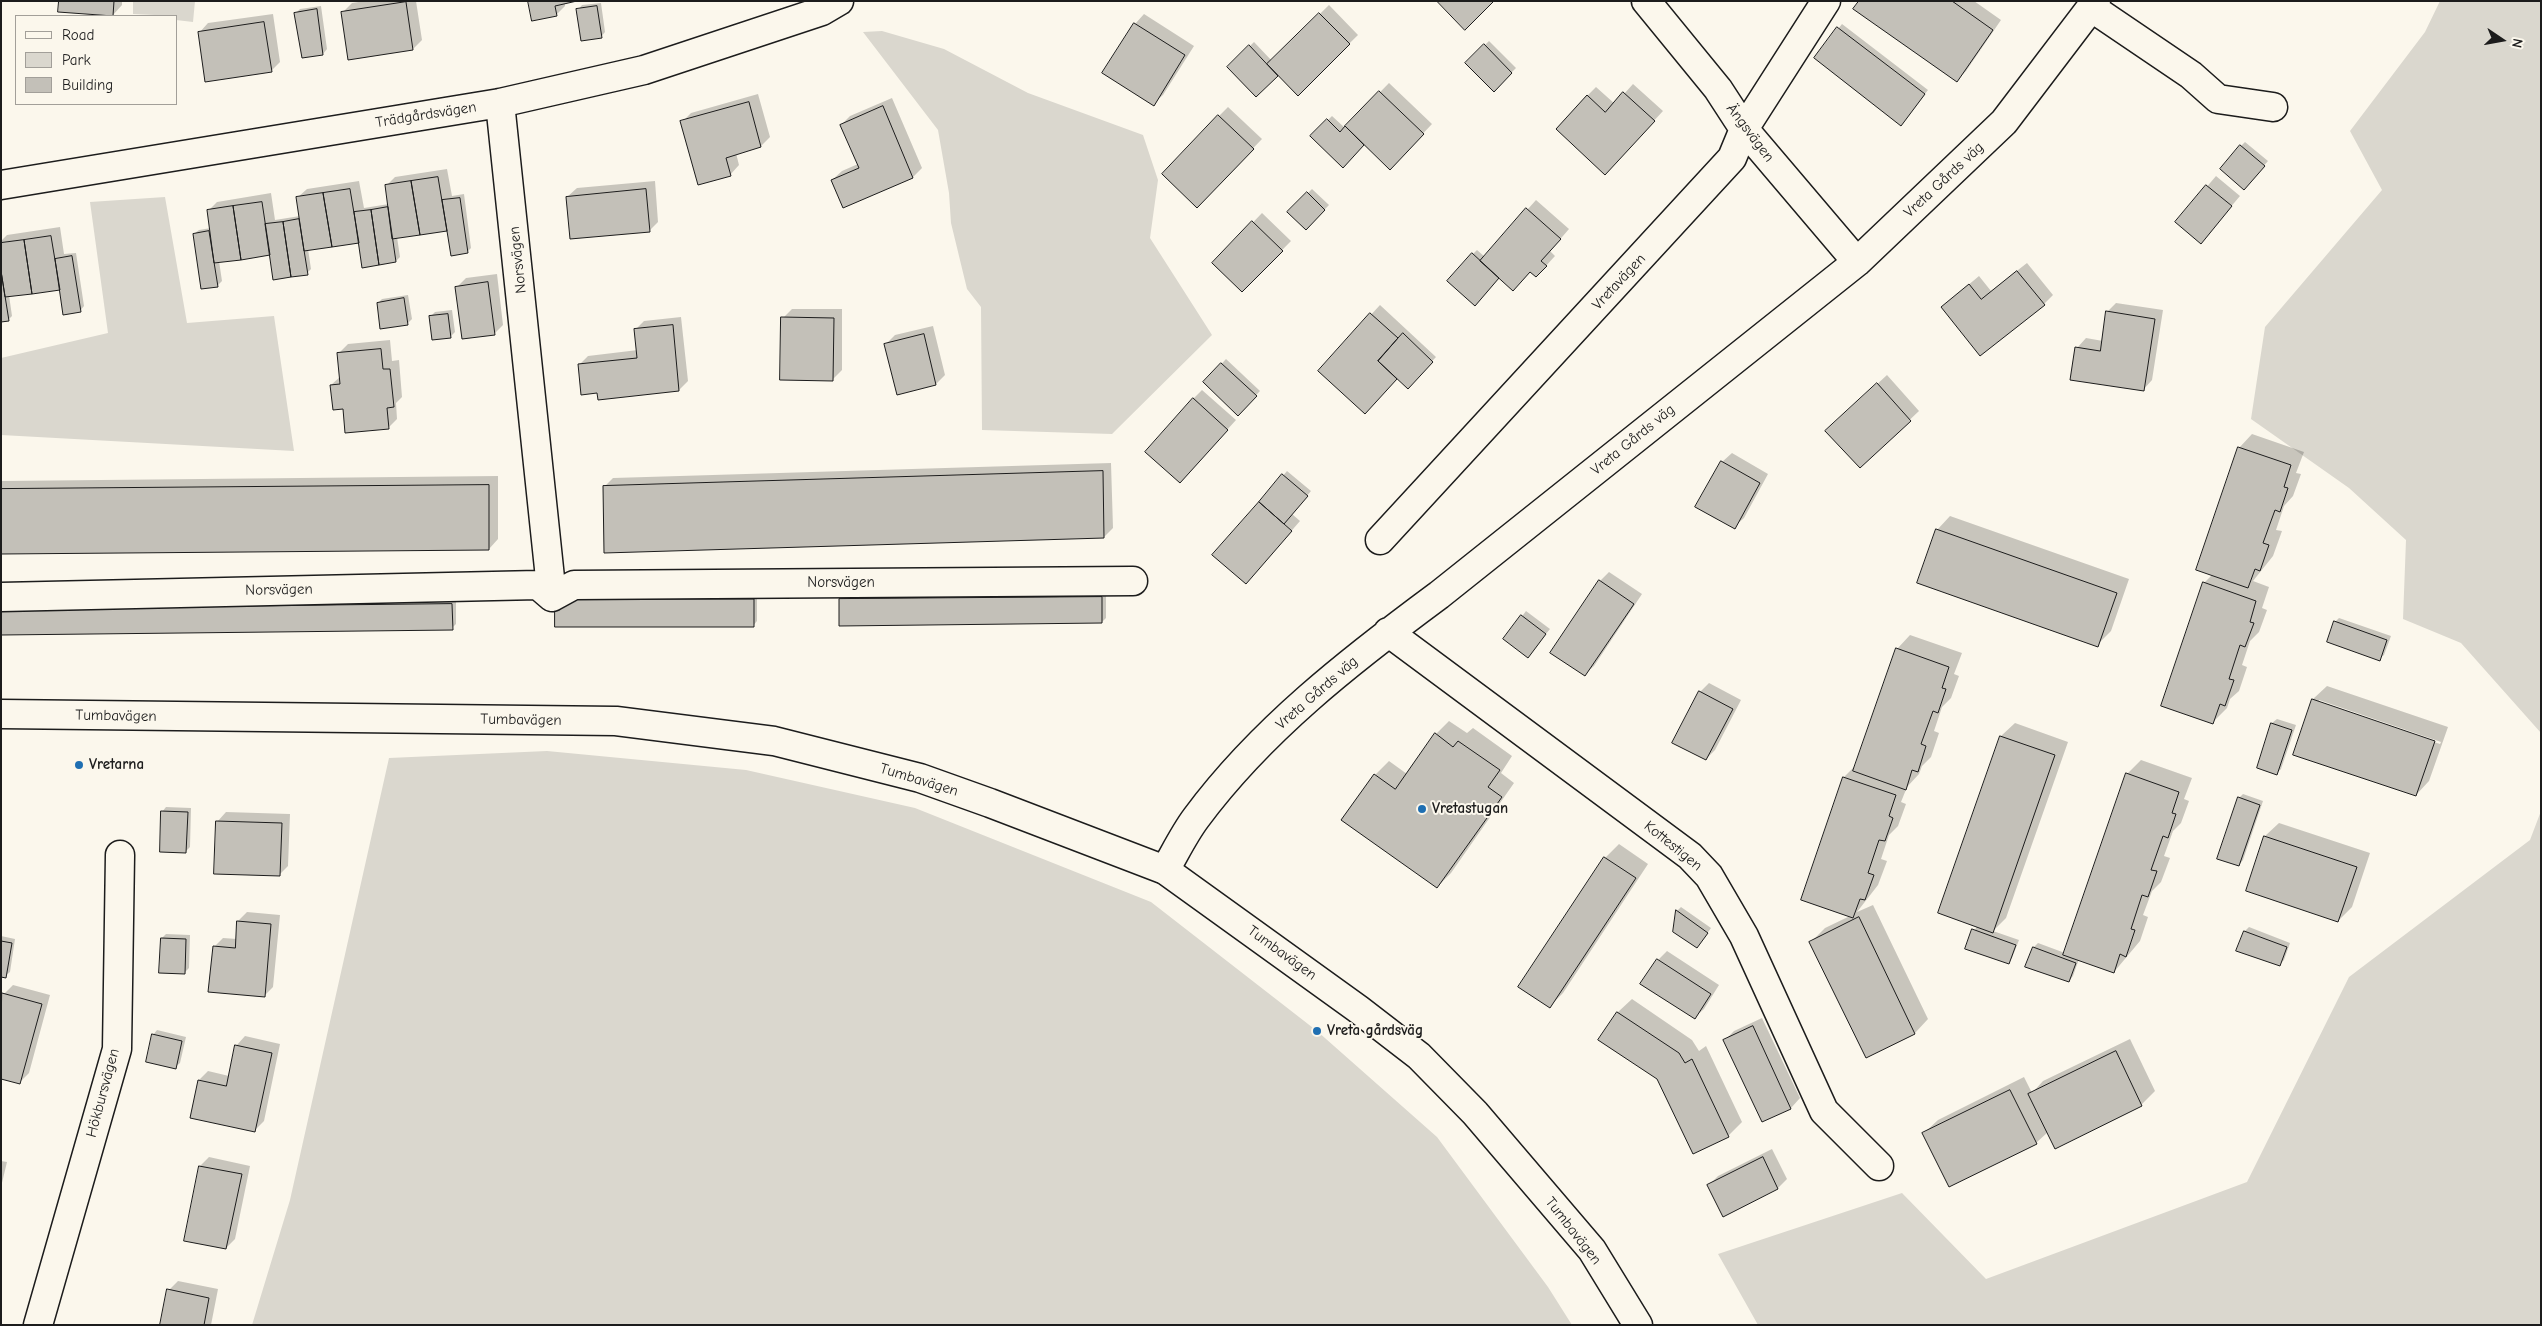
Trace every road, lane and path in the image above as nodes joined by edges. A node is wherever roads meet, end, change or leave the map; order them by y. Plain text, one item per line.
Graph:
1 (839, 1) edge
2 (1646, 1) edge
3 (1826, 1) edge
4 (2094, 4) edge
5 (500, 103) junction
6 (2273, 107) dead end
7 (1744, 129) junction
8 (1, 185) edge
9 (1857, 262) junction
10 (1380, 540) dead end
11 (1133, 581) dead end
12 (1, 597) edge
13 (552, 597) junction
14 (1388, 632) junction
15 (1, 714) edge
16 (120, 855) dead end
17 (1165, 870) junction
18 (1878, 1166) dead end
19 (38, 1325) edge
20 (1638, 1325) edge

1 - 5 street, Trädgårdsvägen
2 - 7 street, Ängsvägen
3 - 7 street, Vretavägen
4 - 6 street
4 - 9 street, Vreta Gårds väg
5 - 8 street, Trädgårdsvägen
5 - 13 street, Norsvägen
7 - 9 street, Ängsvägen
7 - 10 street, Vretavägen
9 - 14 street, Vreta Gårds väg
11 - 13 street, Norsvägen
12 - 13 street, Norsvägen
14 - 17 street, Vreta Gårds väg
14 - 18 street, Kottestigen
15 - 17 street, Tumbavägen
16 - 19 street, Hökbursvägen
17 - 20 street, Tumbavägen

